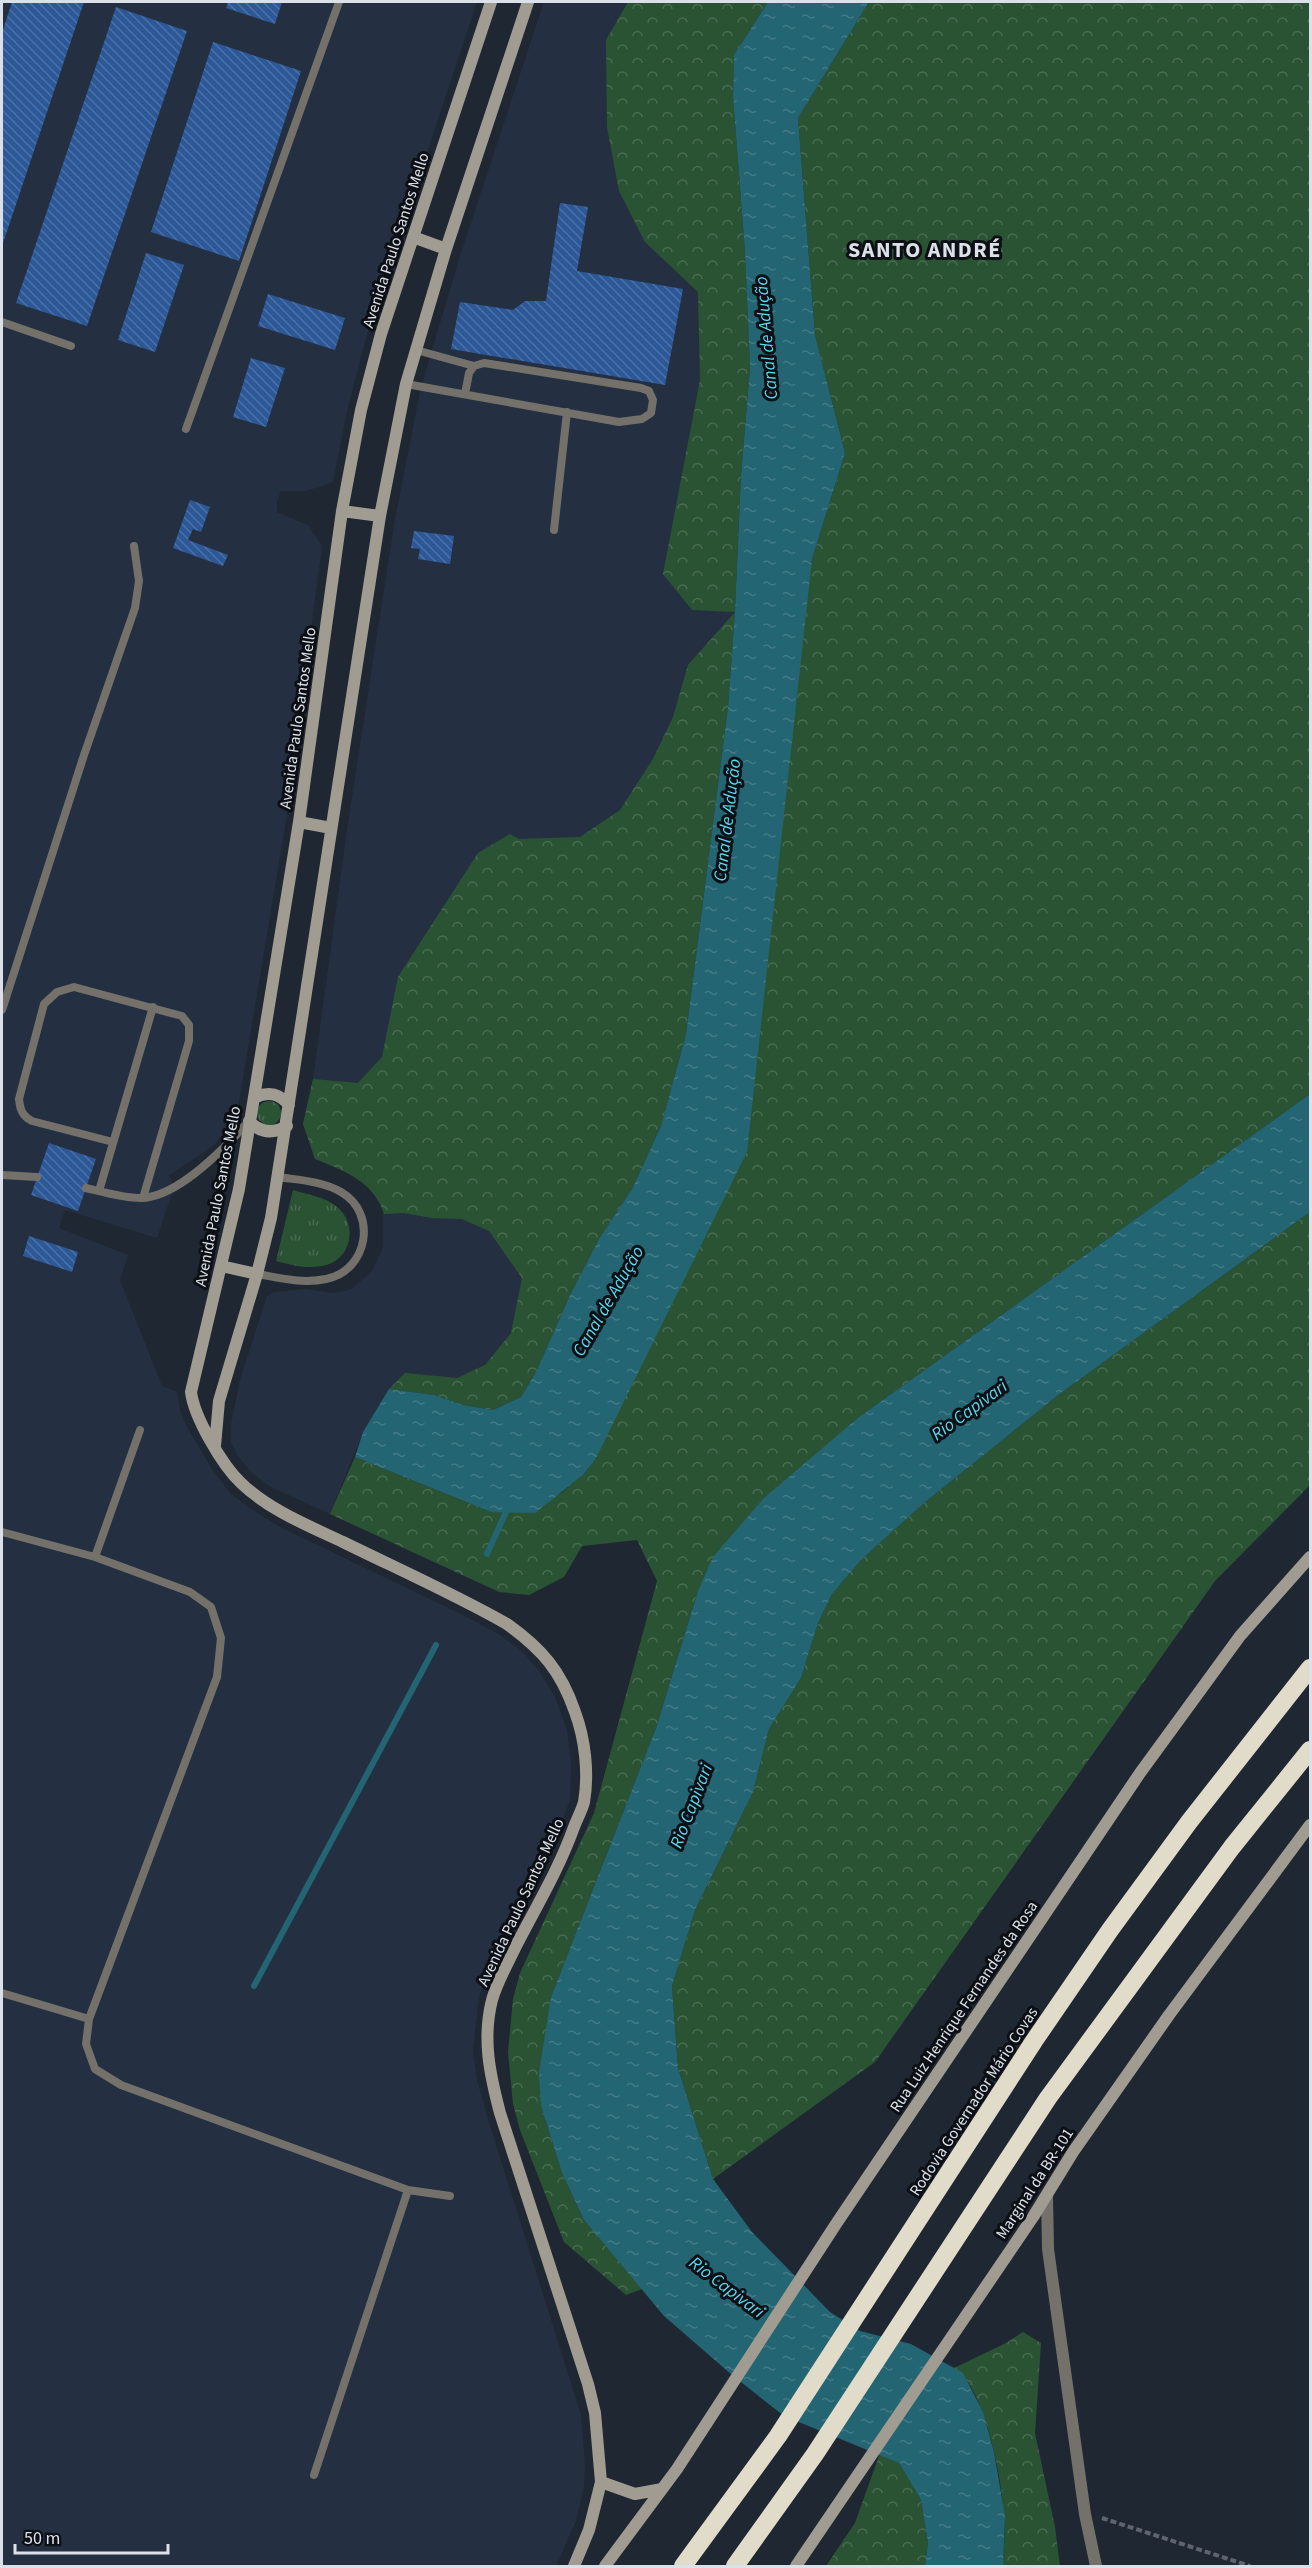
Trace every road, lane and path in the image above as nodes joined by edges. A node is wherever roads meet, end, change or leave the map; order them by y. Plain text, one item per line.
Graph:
1 (339, 2) edge
2 (491, 2) edge
3 (528, 2) edge
4 (413, 237) junction
5 (446, 249) junction
6 (2, 322) edge
7 (71, 346) dead end
8 (416, 350) junction
9 (474, 366) junction
10 (406, 384) junction
11 (465, 394) junction
12 (567, 412) junction
13 (186, 429) dead end
14 (342, 511) junction
15 (380, 516) junction
16 (554, 530) dead end
17 (134, 546) dead end
18 (299, 822) junction
19 (332, 828) junction
20 (153, 1007) junction
21 (2, 1010) edge
22 (254, 1098) junction
23 (289, 1105) junction
24 (249, 1121) junction
25 (286, 1126) junction
26 (113, 1142) junction
27 (2, 1175) edge
28 (37, 1177) dead end
29 (278, 1177) junction
30 (86, 1188) dead end
31 (99, 1191) junction
32 (143, 1198) junction
33 (221, 1266) junction
34 (257, 1274) junction
35 (140, 1430) dead end
36 (215, 1446) junction
37 (2, 1532) edge
38 (95, 1557) junction
39 (1311, 1557) edge
40 (1311, 1668) edge
41 (1311, 1750) edge
42 (1311, 1825) edge
43 (2, 1993) edge
44 (89, 2019) junction
45 (408, 2190) junction
46 (1047, 2195) junction
47 (450, 2196) dead end
48 (314, 2475) dead end
49 (601, 2482) junction
50 (662, 2489) junction
51 (1085, 2514) junction
52 (574, 2566) edge
53 (605, 2566) edge
54 (683, 2566) edge
55 (735, 2566) edge
56 (796, 2566) edge
57 (1095, 2566) edge
58 (1250, 2566) edge

1 - 13 lane
2 - 4 street, Avenida Paulo Santos Mello
3 - 5 street
4 - 5 street
4 - 14 street, Avenida Paulo Santos Mello
5 - 8 street
6 - 7 lane
8 - 9 lane
8 - 10 street
9 - 11 lane
9 - 12 lane
10 - 11 lane
10 - 15 street
11 - 12 lane
12 - 16 lane
14 - 15 street
14 - 18 street, Avenida Paulo Santos Mello
15 - 19 street
17 - 21 lane
18 - 19 street
18 - 22 street, Avenida Paulo Santos Mello
19 - 23 street
20 - 26 lane
20 - 26 lane
20 - 32 lane
22 - 23 street
22 - 24 street, Avenida Paulo Santos Mello
23 - 25 street
24 - 25 street
24 - 32 lane
24 - 33 street, Avenida Paulo Santos Mello
25 - 29 street
26 - 31 lane
27 - 28 lane
29 - 34 street
29 - 34 lane
30 - 31 lane
31 - 32 lane
33 - 34 street
33 - 36 street, Avenida Paulo Santos Mello
34 - 36 street
35 - 38 lane
36 - 49 street, Avenida Paulo Santos Mello
37 - 38 lane
38 - 44 lane
39 - 50 street, Rua Luiz Henrique Fernandes da Rosa
40 - 54 highway, Rodovia Governador Mário Covas
41 - 55 highway
42 - 46 street, Marginal da BR-101
43 - 44 lane
44 - 45 lane
45 - 47 lane
45 - 48 lane
46 - 51 street
46 - 56 street, Marginal da BR-101
49 - 50 street
49 - 52 street
50 - 53 street
51 - 57 street
51 - 58 path

